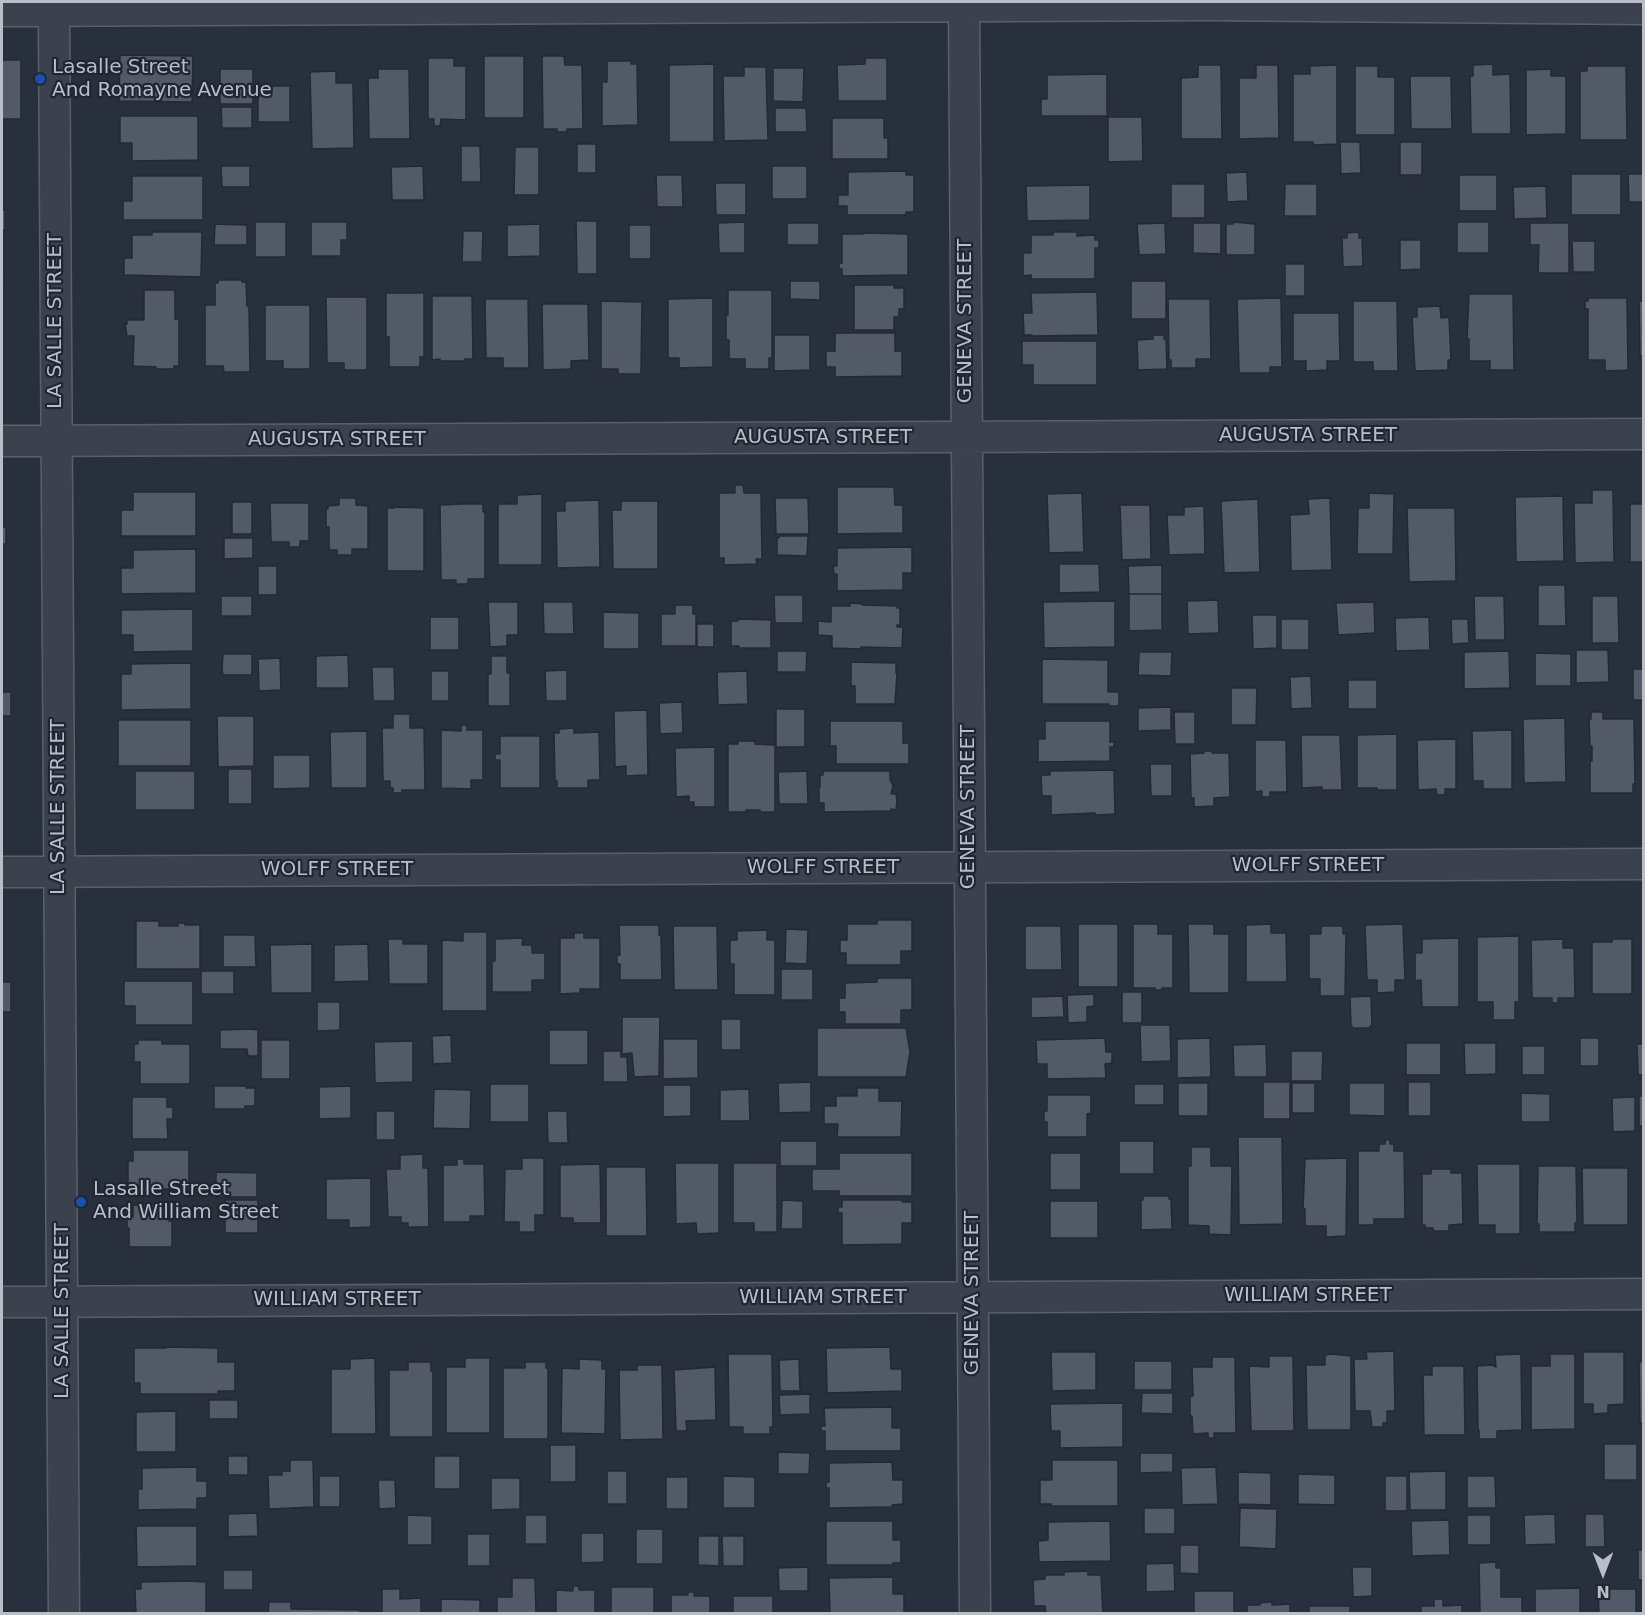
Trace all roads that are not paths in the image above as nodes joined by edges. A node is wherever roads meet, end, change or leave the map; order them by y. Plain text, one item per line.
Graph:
1 (965, 4) edge
2 (58, 6) edge
3 (1644, 9) edge
4 (2, 11) edge
5 (1644, 434) edge
6 (967, 437) junction
7 (2, 441) edge
8 (57, 441) junction
9 (1644, 864) edge
10 (970, 867) junction
11 (2, 872) edge
12 (60, 872) junction
13 (1644, 1294) edge
14 (973, 1297) junction
15 (2, 1302) edge
16 (62, 1302) junction
17 (64, 1614) edge
18 (975, 1614) edge

1 - 2 street
1 - 3 street
1 - 6 street, GENEVA STREET
2 - 4 street
2 - 8 street, LA SALLE STREET
5 - 6 street, AUGUSTA STREET
6 - 8 street, AUGUSTA STREET
6 - 10 street, GENEVA STREET
7 - 8 street, AUGUSTA STREET
8 - 12 street, LA SALLE STREET
9 - 10 street, WOLFF STREET
10 - 12 street, WOLFF STREET
10 - 14 street, GENEVA STREET
11 - 12 street, WOLFF STREET
12 - 16 street, LA SALLE STREET
13 - 14 street, WILLIAM STREET
14 - 16 street, WILLIAM STREET
14 - 18 street, GENEVA STREET
15 - 16 street, WILLIAM STREET
16 - 17 street, LA SALLE STREET

